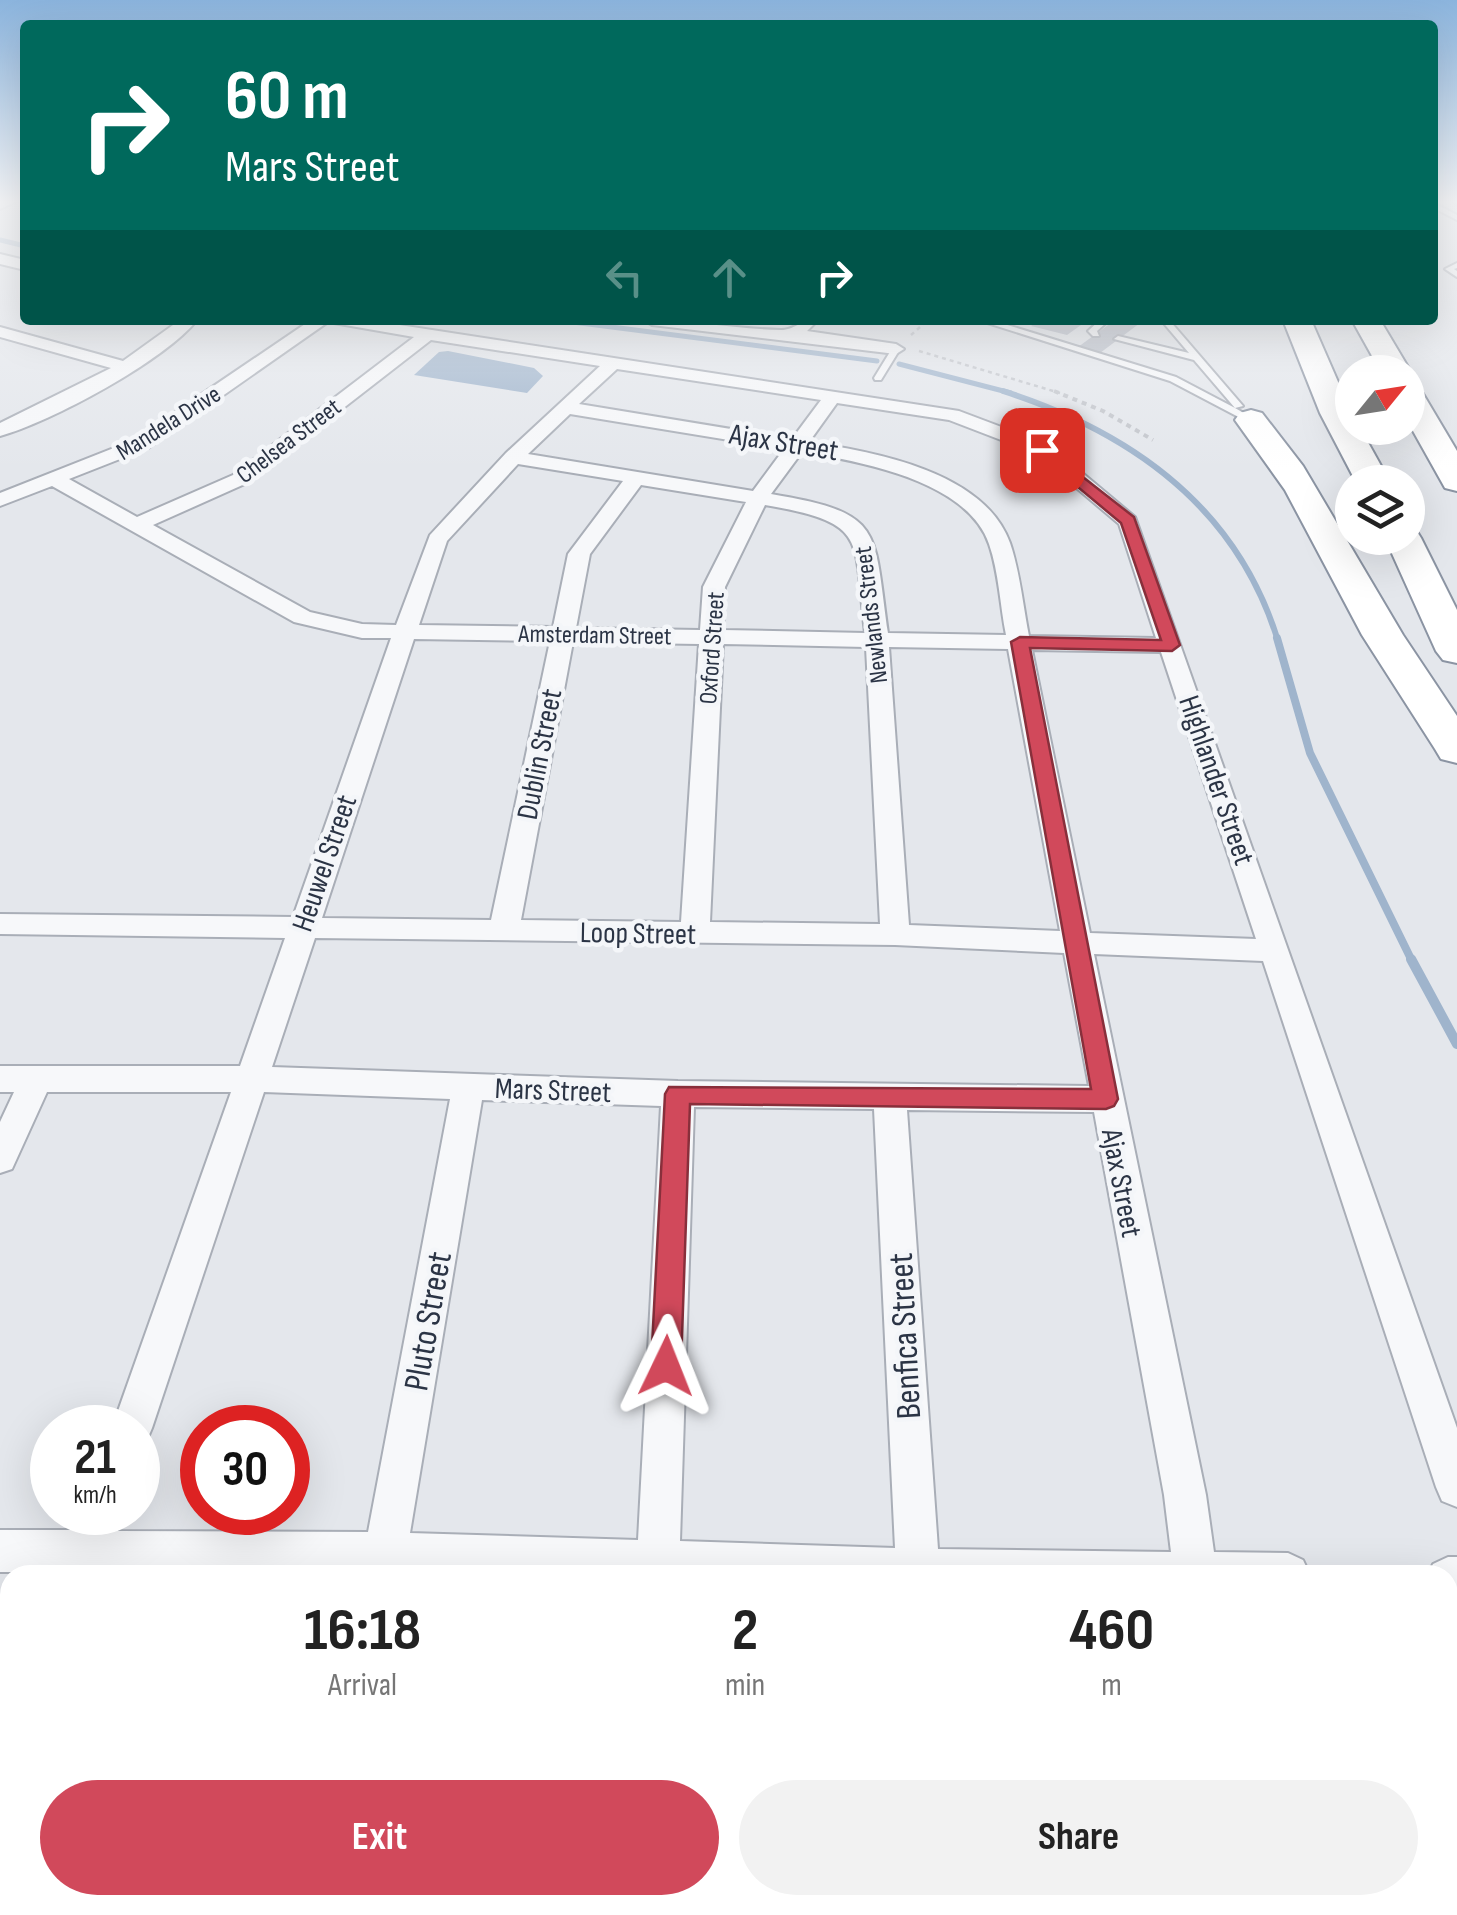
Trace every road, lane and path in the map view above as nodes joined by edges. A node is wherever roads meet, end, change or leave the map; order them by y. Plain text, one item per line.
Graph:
1 (182, 325) edge
2 (315, 325) edge
3 (369, 325) edge
4 (701, 325) edge
5 (803, 325) edge
6 (998, 325) edge
7 (1099, 325) edge
8 (1169, 325) edge
9 (1299, 325) edge
10 (1369, 325) edge
11 (0, 332) edge
12 (428, 334) junction
13 (790, 334) junction
14 (1096, 334) dead end
15 (1118, 339) dead end
16 (1386, 355) edge
17 (892, 357) junction
18 (1197, 358) junction
19 (615, 361) junction
20 (123, 366) junction
21 (878, 378) dead end
22 (834, 396) junction
23 (568, 408) junction
24 (0, 418) edge
25 (1251, 420) junction
26 (20, 424) junction
27 (1425, 424) edge
28 (0, 430) edge
29 (1154, 440) dead end
30 (798, 445) junction
31 (513, 456) junction
32 (1365, 465) edge
33 (636, 478) junction
34 (56, 480) junction
35 (1457, 481) edge
36 (759, 497) junction
37 (0, 500) edge
38 (136, 525) junction
39 (1411, 555) edge
40 (406, 631) junction
41 (563, 632) junction
42 (710, 636) junction
43 (876, 639) junction
44 (1020, 642) junction
45 (1172, 645) junction
46 (1457, 650) edge
47 (1457, 749) edge
48 (0, 924) edge
49 (301, 930) junction
50 (504, 930) junction
51 (695, 935) junction
52 (896, 935) junction
53 (1077, 942) junction
54 (1276, 951) junction
55 (250, 1078) junction
56 (0, 1079) edge
57 (36, 1080) junction
58 (468, 1088) junction
59 (678, 1094) junction
60 (890, 1096) junction
61 (1106, 1099) junction
62 (0, 1159) edge
63 (140, 1405) edge
64 (1457, 1486) edge
65 (95, 1535) edge
66 (0, 1552) edge
67 (386, 1554) junction
68 (658, 1561) junction
69 (85, 1565) edge
70 (753, 1565) edge
71 (918, 1565) edge
72 (1194, 1565) edge

1 - 20 street
2 - 34 street, Mandela Drive
3 - 12 street, Highlander Street
4 - 13 street
5 - 13 street
6 - 25 lane
7 - 14 lane
8 - 18 lane
9 - 32 highway
10 - 16 highway
11 - 20 street
12 - 19 street, Highlander Street
12 - 38 street, Chelsea Street
13 - 17 street
15 - 18 lane
17 - 21 lane
17 - 29 path
18 - 25 lane
19 - 22 street, Highlander Street
19 - 23 street, Heuwel Street
20 - 26 street
22 - 30 street, Oxford Street
22 - 45 street, Highlander Street
23 - 30 street, Ajax Street
23 - 31 street, Heuwel Street
24 - 26 street
25 - 47 highway
26 - 28 street
27 - 35 highway
30 - 36 street, Oxford Street
30 - 44 street, Ajax Street
31 - 33 street, Newlands Street
31 - 40 street, Heuwel Street
33 - 36 street, Newlands Street
33 - 41 street, Dublin Street
34 - 37 street, Mandela Drive
34 - 38 street, Amsterdam Street
36 - 42 street, Oxford Street
36 - 43 street, Newlands Street
38 - 40 street, Amsterdam Street
39 - 46 highway
40 - 41 street, Amsterdam Street
40 - 49 street, Heuwel Street
41 - 42 street, Amsterdam Street
41 - 50 street, Dublin Street
42 - 43 street, Amsterdam Street
42 - 51 street, Oxford Street
43 - 44 street, Amsterdam Street
43 - 52 street, Newlands Street
44 - 45 street, Amsterdam Street
44 - 53 street, Ajax Street
45 - 54 street, Highlander Street
48 - 49 street, Loop Street
49 - 50 street, Loop Street
49 - 55 street, Heuwel Street
50 - 51 street, Loop Street
51 - 52 street, Loop Street
52 - 53 street, Loop Street
53 - 54 street, Loop Street
53 - 61 street, Ajax Street
54 - 64 street, Highlander Street
55 - 57 street, Mars Street
55 - 58 street, Mars Street
55 - 63 street, Heuwel Street
56 - 57 street, Mars Street
57 - 62 street
58 - 59 street, Mars Street
58 - 67 street, Pluto Street
59 - 60 street, Mars Street
59 - 68 street
60 - 61 street, Mars Street
60 - 71 street, Benfica Street
61 - 72 street, Ajax Street
65 - 69 street
66 - 69 street
67 - 68 street
67 - 69 street
68 - 70 street

